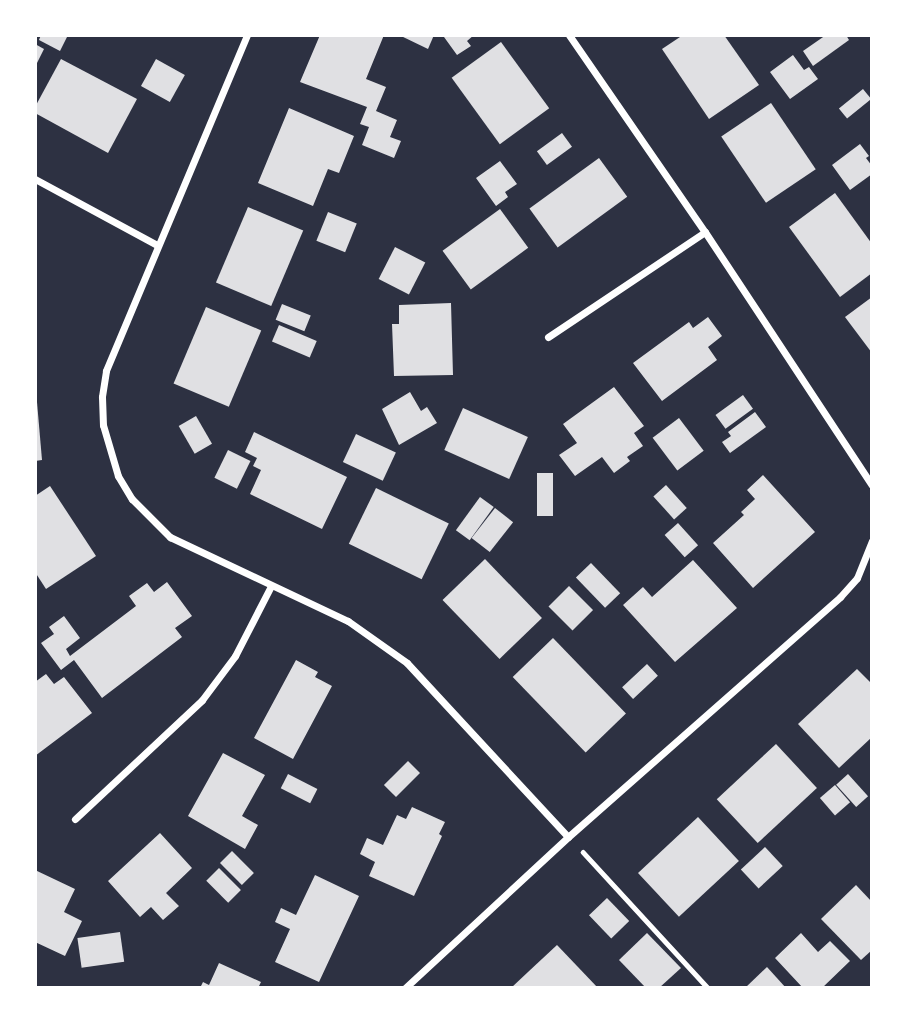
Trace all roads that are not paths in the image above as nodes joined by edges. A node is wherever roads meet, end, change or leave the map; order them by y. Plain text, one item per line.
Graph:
1 (247, 35) edge
2 (569, 35) edge
3 (35, 179) edge
4 (705, 232) junction
5 (158, 245) junction
6 (548, 337) dead end
7 (872, 485) edge
8 (872, 541) edge
9 (271, 586) junction
10 (75, 819) dead end
11 (568, 837) junction
12 (405, 988) edge

1 - 5 street
2 - 4 street
3 - 5 street
4 - 6 street
4 - 7 street
5 - 9 street
8 - 11 street
9 - 10 street
9 - 11 street
11 - 12 street

